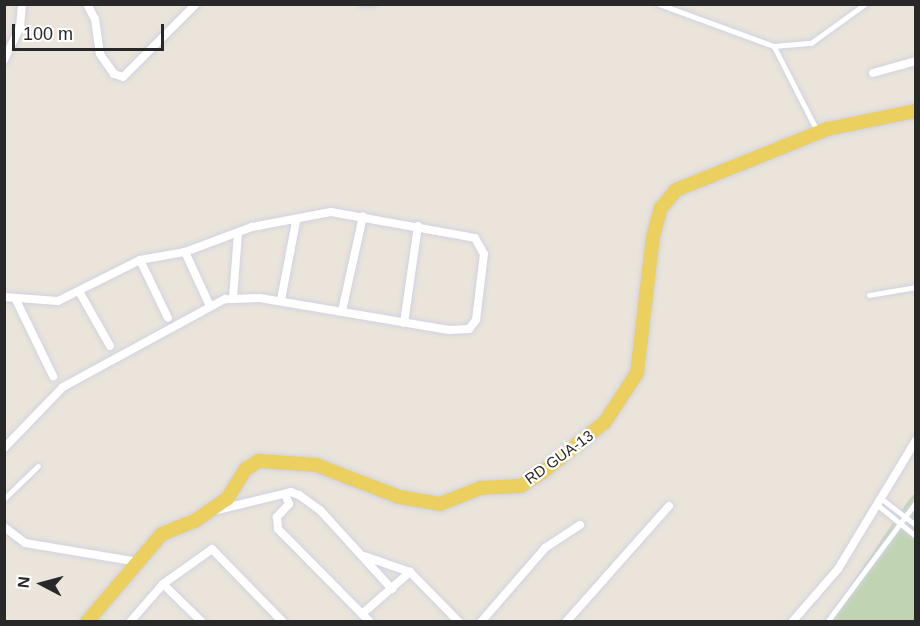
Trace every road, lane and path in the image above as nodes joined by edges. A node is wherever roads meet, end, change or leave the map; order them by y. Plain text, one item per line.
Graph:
1 (22, 4) edge
2 (87, 4) edge
3 (196, 4) edge
4 (361, 4) edge
5 (374, 4) edge
6 (658, 4) edge
7 (865, 4) edge
8 (774, 46) junction
9 (4, 60) edge
10 (915, 62) edge
11 (873, 73) dead end
12 (915, 111) edge
13 (818, 132) junction
14 (363, 216) junction
15 (296, 221) junction
16 (418, 226) junction
17 (238, 233) junction
18 (185, 252) junction
19 (140, 260) junction
20 (915, 287) edge
21 (80, 293) junction
22 (869, 295) dead end
23 (4, 297) edge
24 (233, 297) junction
25 (16, 300) junction
26 (281, 300) junction
27 (209, 304) junction
28 (342, 311) junction
29 (168, 318) dead end
30 (404, 323) junction
31 (110, 346) dead end
32 (53, 376) dead end
33 (915, 440) edge
34 (4, 448) edge
35 (38, 466) dead end
36 (285, 494) junction
37 (4, 499) edge
38 (880, 502) junction
39 (915, 502) edge
40 (669, 506) dead end
41 (209, 512) junction
42 (903, 515) junction
43 (899, 520) junction
44 (580, 525) dead end
45 (915, 525) edge
46 (4, 527) edge
47 (915, 536) edge
48 (364, 555) junction
49 (138, 562) junction
50 (410, 572) junction
51 (164, 584) junction
52 (392, 589) junction
53 (362, 614) junction
54 (87, 621) edge
55 (130, 621) edge
56 (202, 621) edge
57 (283, 621) edge
58 (370, 621) edge
59 (459, 621) edge
60 (481, 621) edge
61 (566, 621) edge
62 (792, 621) edge
63 (827, 621) edge

1 - 9 street
2 - 3 street
4 - 5 lane
6 - 8 lane
7 - 8 lane
8 - 13 lane
10 - 11 street
12 - 13 main road, RD GUA-13
13 - 41 main road, RD GUA-13
14 - 15 street
14 - 16 street
14 - 28 street
15 - 17 street
15 - 26 street
16 - 30 street
16 - 30 street
17 - 18 street
17 - 24 street
18 - 19 street
18 - 27 street
19 - 21 street
19 - 29 street
20 - 22 lane
21 - 25 street
21 - 31 street
23 - 25 street
24 - 26 street
24 - 27 street
25 - 32 street
26 - 28 street
27 - 34 street
28 - 30 street
33 - 38 street
35 - 37 lane
36 - 41 street
36 - 48 street
36 - 53 street
38 - 42 lane
38 - 43 lane
38 - 62 street
39 - 42 lane
40 - 61 street
41 - 49 main road, RD GUA-13
42 - 43 lane
42 - 45 lane
43 - 47 lane
43 - 63 lane
44 - 60 street
46 - 49 street
48 - 50 street
48 - 52 street
49 - 54 main road, RD GUA-13
50 - 52 street
50 - 59 street
51 - 55 street
51 - 56 street
51 - 57 street
52 - 53 street
53 - 58 street

